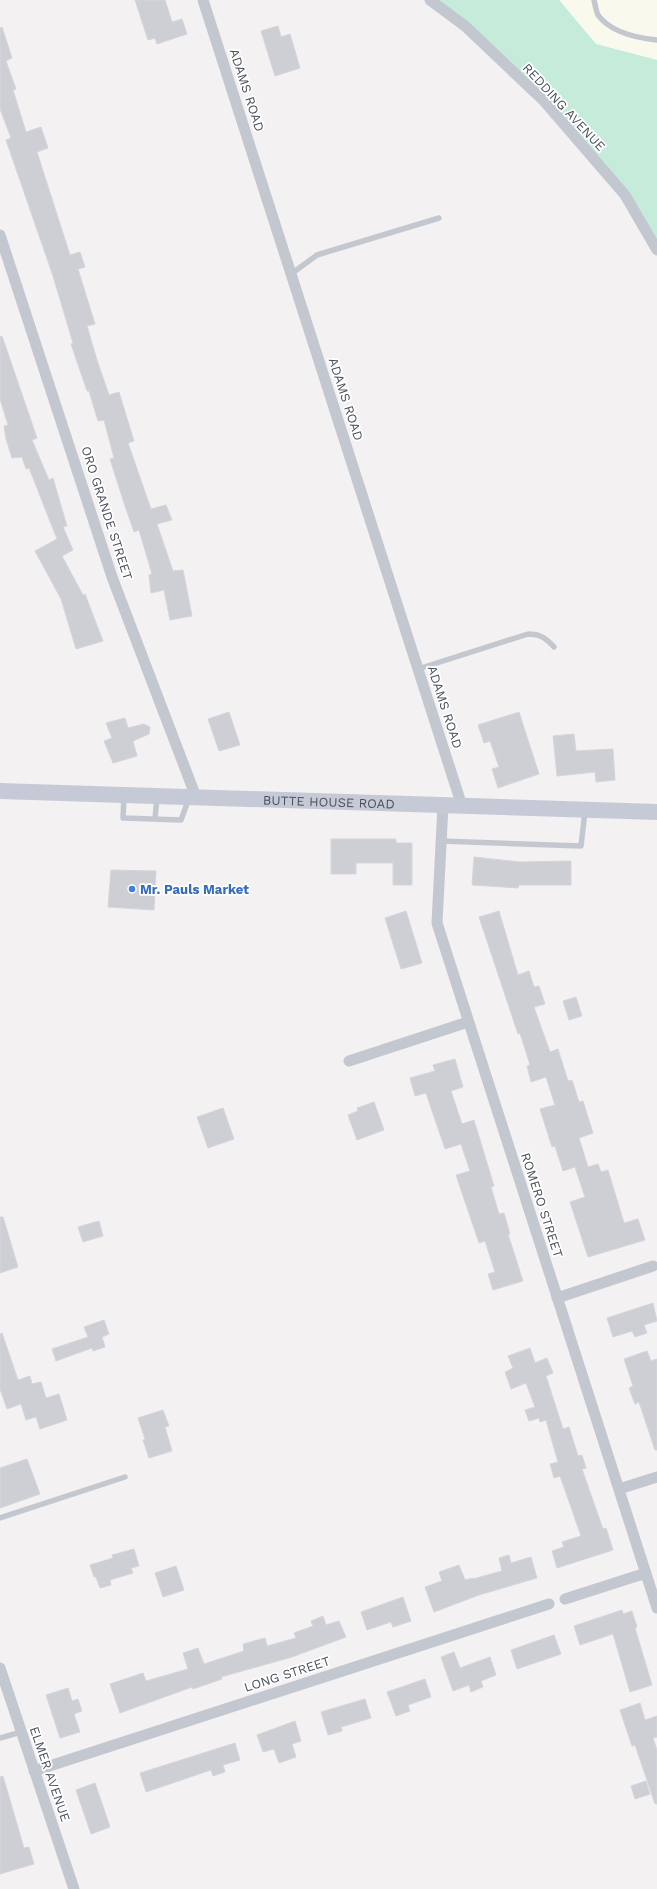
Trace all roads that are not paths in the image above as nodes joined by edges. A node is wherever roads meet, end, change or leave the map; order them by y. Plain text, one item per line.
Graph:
1 (203, 0) edge
2 (430, 0) edge
3 (594, 0) edge
4 (657, 40) edge
5 (439, 218) dead end
6 (0, 235) edge
7 (657, 250) edge
8 (291, 274) junction
9 (554, 647) dead end
10 (418, 669) junction
11 (0, 791) edge
12 (124, 795) junction
13 (157, 796) junction
14 (193, 797) junction
15 (443, 805) junction
16 (462, 806) junction
17 (585, 810) junction
18 (657, 812) edge
19 (154, 819) junction
20 (441, 841) junction
21 (468, 1022) junction
22 (349, 1061) dead end
23 (653, 1266) dead end
24 (557, 1298) junction
25 (125, 1477) dead end
26 (657, 1477) edge
27 (619, 1489) junction
28 (0, 1518) edge
29 (646, 1573) junction
30 (565, 1599) dead end
31 (549, 1604) dead end
32 (657, 1608) edge
33 (0, 1668) edge
34 (21, 1732) junction
35 (0, 1738) edge
36 (34, 1771) junction
37 (74, 1889) edge

1 - 8 street, ADAMS ROAD
2 - 7 street, REDDING AVENUE
3 - 4 lane
5 - 8 lane
6 - 14 street, ORO GRANDE STREET
8 - 10 street, ADAMS ROAD
9 - 10 lane
10 - 16 street, ADAMS ROAD
11 - 12 main road, BUTTE HOUSE ROAD
12 - 13 main road, BUTTE HOUSE ROAD
12 - 19 lane
13 - 14 main road, BUTTE HOUSE ROAD
13 - 19 lane
14 - 15 main road, BUTTE HOUSE ROAD
14 - 19 lane
15 - 16 main road, BUTTE HOUSE ROAD
15 - 20 street, ROMERO STREET
16 - 17 main road, BUTTE HOUSE ROAD
17 - 18 main road, BUTTE HOUSE ROAD
17 - 20 lane
20 - 21 street, ROMERO STREET
21 - 22 street
21 - 24 street, ROMERO STREET
23 - 24 street
24 - 27 street, ROMERO STREET
25 - 28 lane
26 - 27 street
27 - 29 street, ROMERO STREET
29 - 30 street
29 - 32 street, ROMERO STREET
31 - 36 street, LONG STREET
33 - 34 street, ELMER AVENUE
34 - 35 lane
34 - 36 street, ELMER AVENUE
36 - 37 street, ELMER AVENUE

